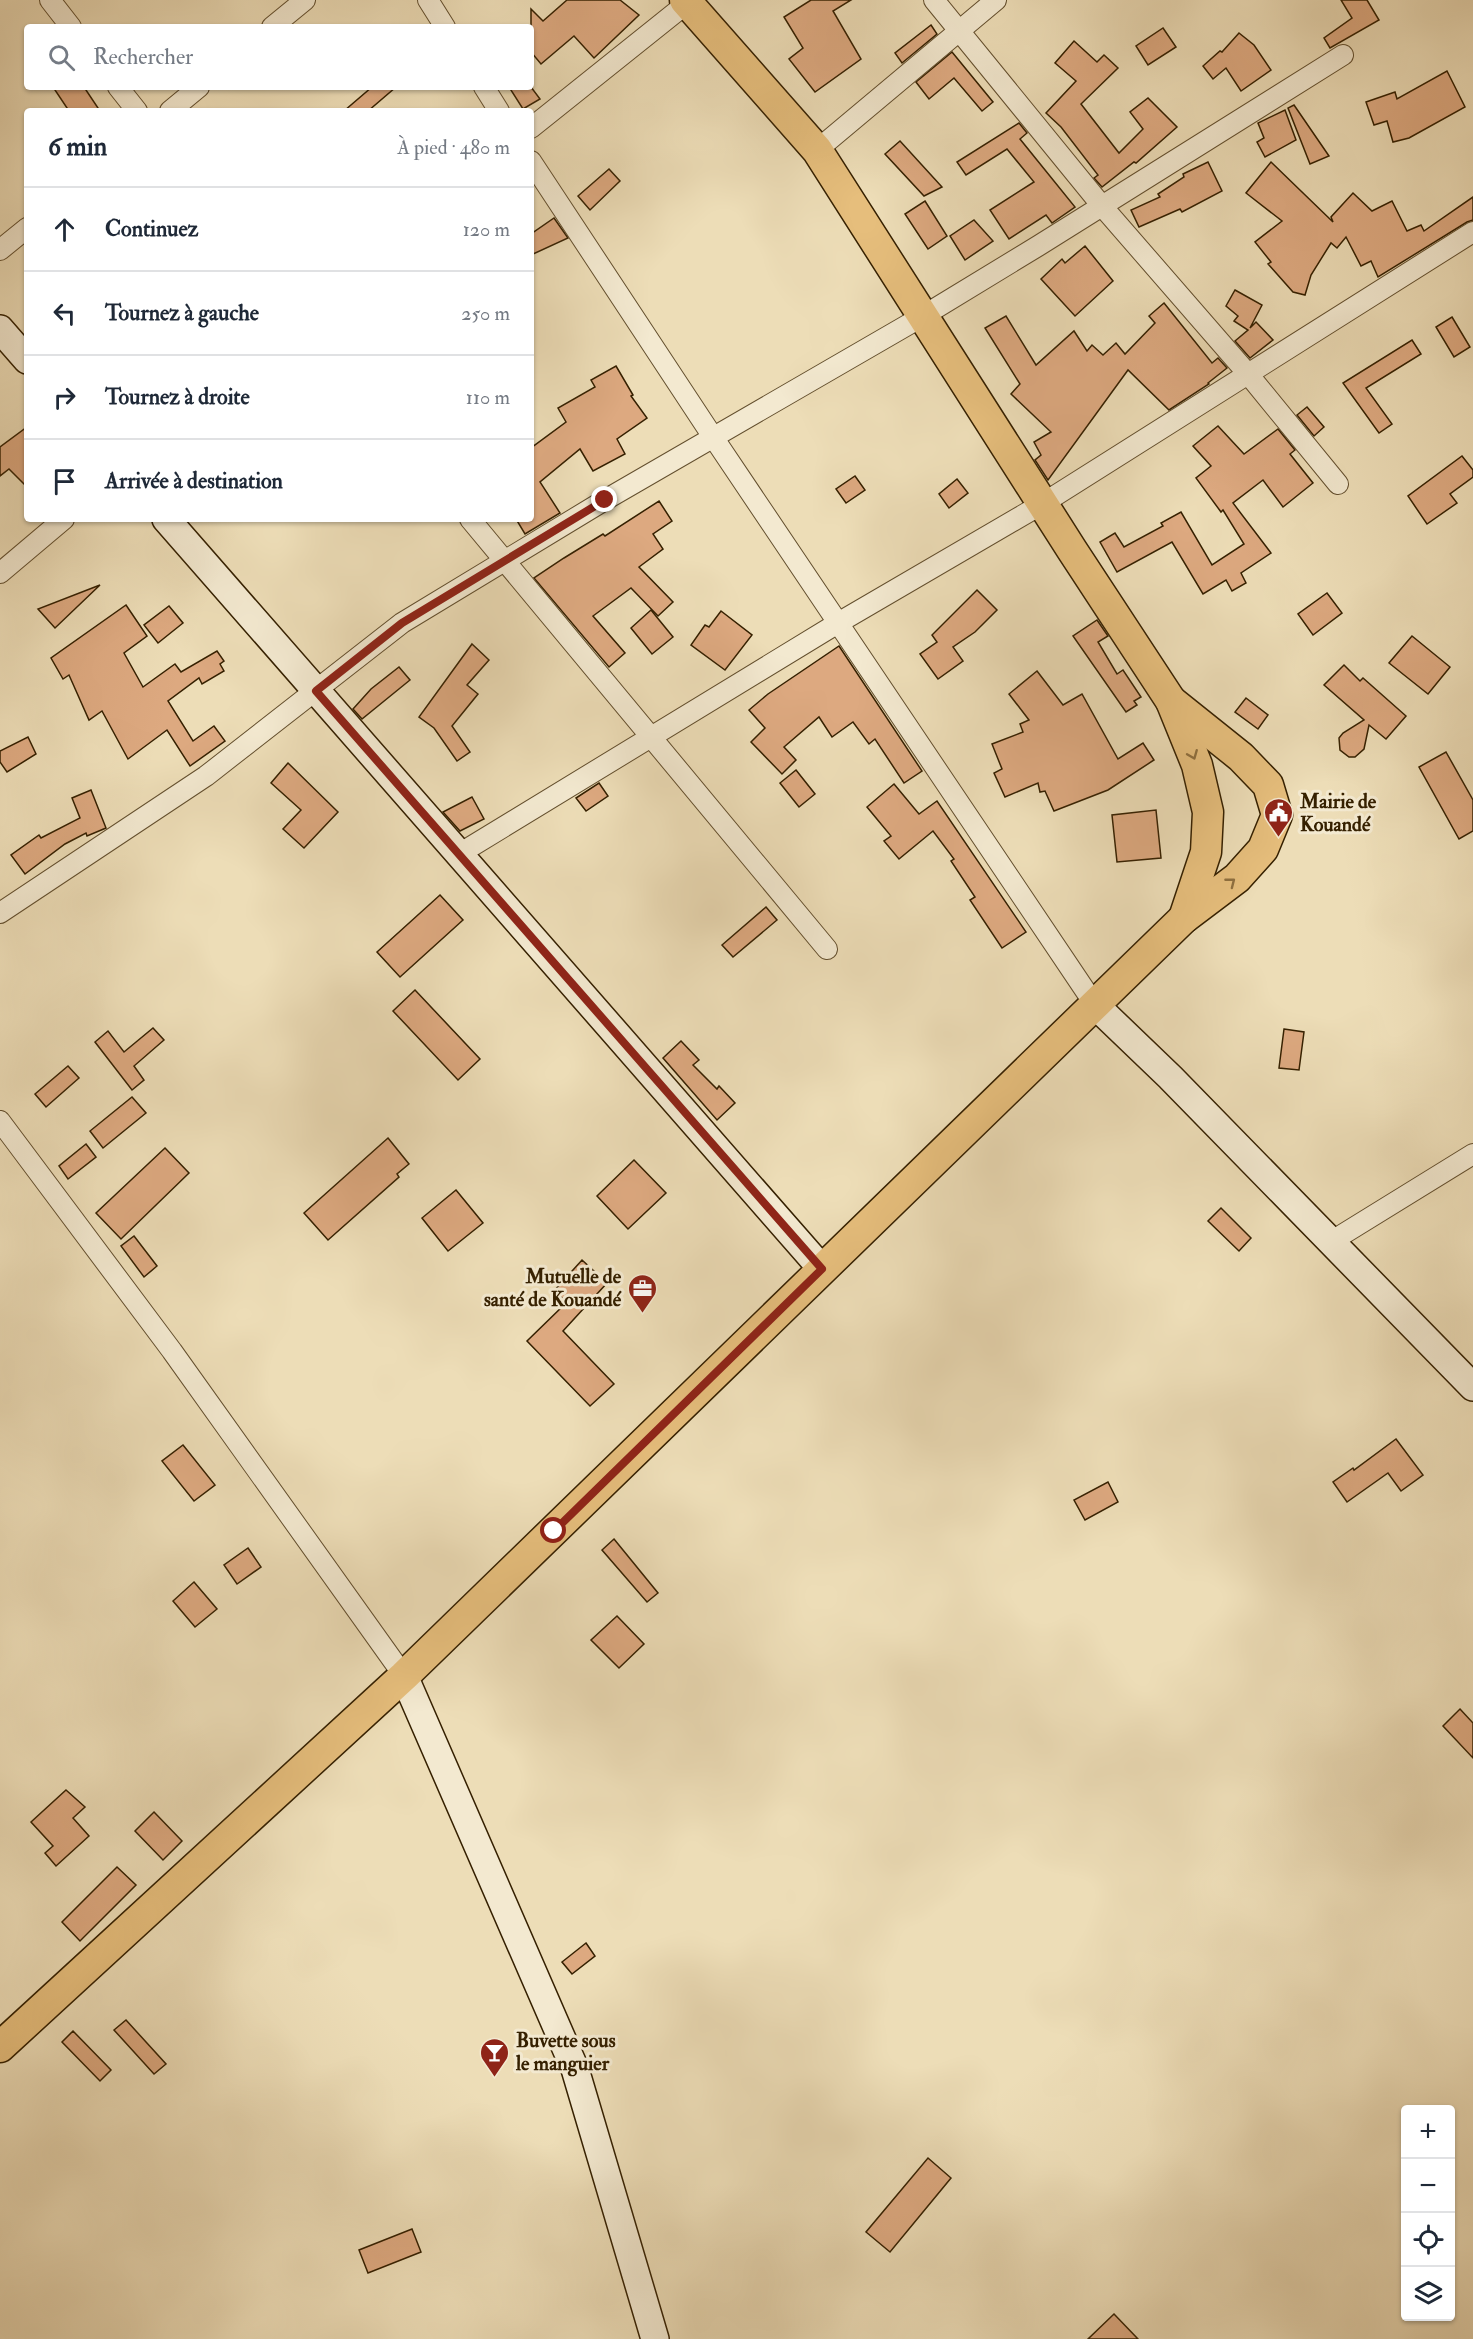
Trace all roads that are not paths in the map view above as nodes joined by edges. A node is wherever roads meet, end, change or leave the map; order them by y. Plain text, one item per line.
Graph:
1 (50, 0) edge
2 (305, 0) edge
3 (428, 0) edge
4 (934, 0) edge
5 (996, 0) edge
6 (688, 1) edge
7 (69, 24) edge
8 (276, 24) edge
9 (443, 24) edge
10 (960, 31) junction
11 (1343, 55) dead end
12 (120, 90) edge
13 (195, 90) edge
14 (486, 90) edge
15 (135, 108) edge
16 (174, 108) edge
17 (497, 108) edge
18 (534, 126) edge
19 (818, 150) junction
20 (534, 166) edge
21 (1102, 206) junction
22 (24, 230) edge
23 (1473, 232) edge
24 (0, 250) edge
25 (923, 316) junction
26 (0, 328) edge
27 (24, 356) edge
28 (1248, 374) junction
29 (713, 437) junction
30 (1338, 484) dead end
31 (1042, 504) junction
32 (60, 522) edge
33 (169, 522) edge
34 (473, 522) edge
35 (505, 560) junction
36 (0, 573) edge
37 (838, 623) junction
38 (316, 691) junction
39 (1171, 700) junction
40 (652, 736) junction
41 (459, 854) junction
42 (0, 913) edge
43 (1184, 918) junction
44 (827, 949) dead end
45 (1095, 1005) junction
46 (0, 1121) edge
47 (1473, 1154) edge
48 (1332, 1241) junction
49 (822, 1269) junction
50 (1473, 1387) edge
51 (404, 1676) junction
52 (0, 2047) edge
53 (655, 2339) edge

1 - 7 street
2 - 8 street
3 - 9 street
4 - 10 street
5 - 10 street
6 - 18 street
6 - 19 main road
10 - 19 street
10 - 21 street
11 - 21 street
12 - 15 street
13 - 16 street
14 - 17 street
19 - 25 main road
20 - 29 street
21 - 25 street
21 - 28 street
22 - 24 street
23 - 28 street
25 - 29 street
25 - 31 main road
26 - 27 street
28 - 30 street
28 - 31 street
29 - 35 street
29 - 37 street
31 - 37 street
31 - 39 main road
32 - 36 street
33 - 38 street
34 - 35 street
35 - 38 street
35 - 40 street
37 - 40 street
37 - 45 street
38 - 41 street
38 - 42 street
39 -> 43 main road
43 -> 39 main road
40 - 41 street
40 - 44 street
41 - 49 street
43 - 45 main road
45 - 48 street
45 - 49 main road
46 - 51 street
47 - 48 street
48 - 50 street
49 - 51 main road
51 - 52 main road
51 - 53 street

